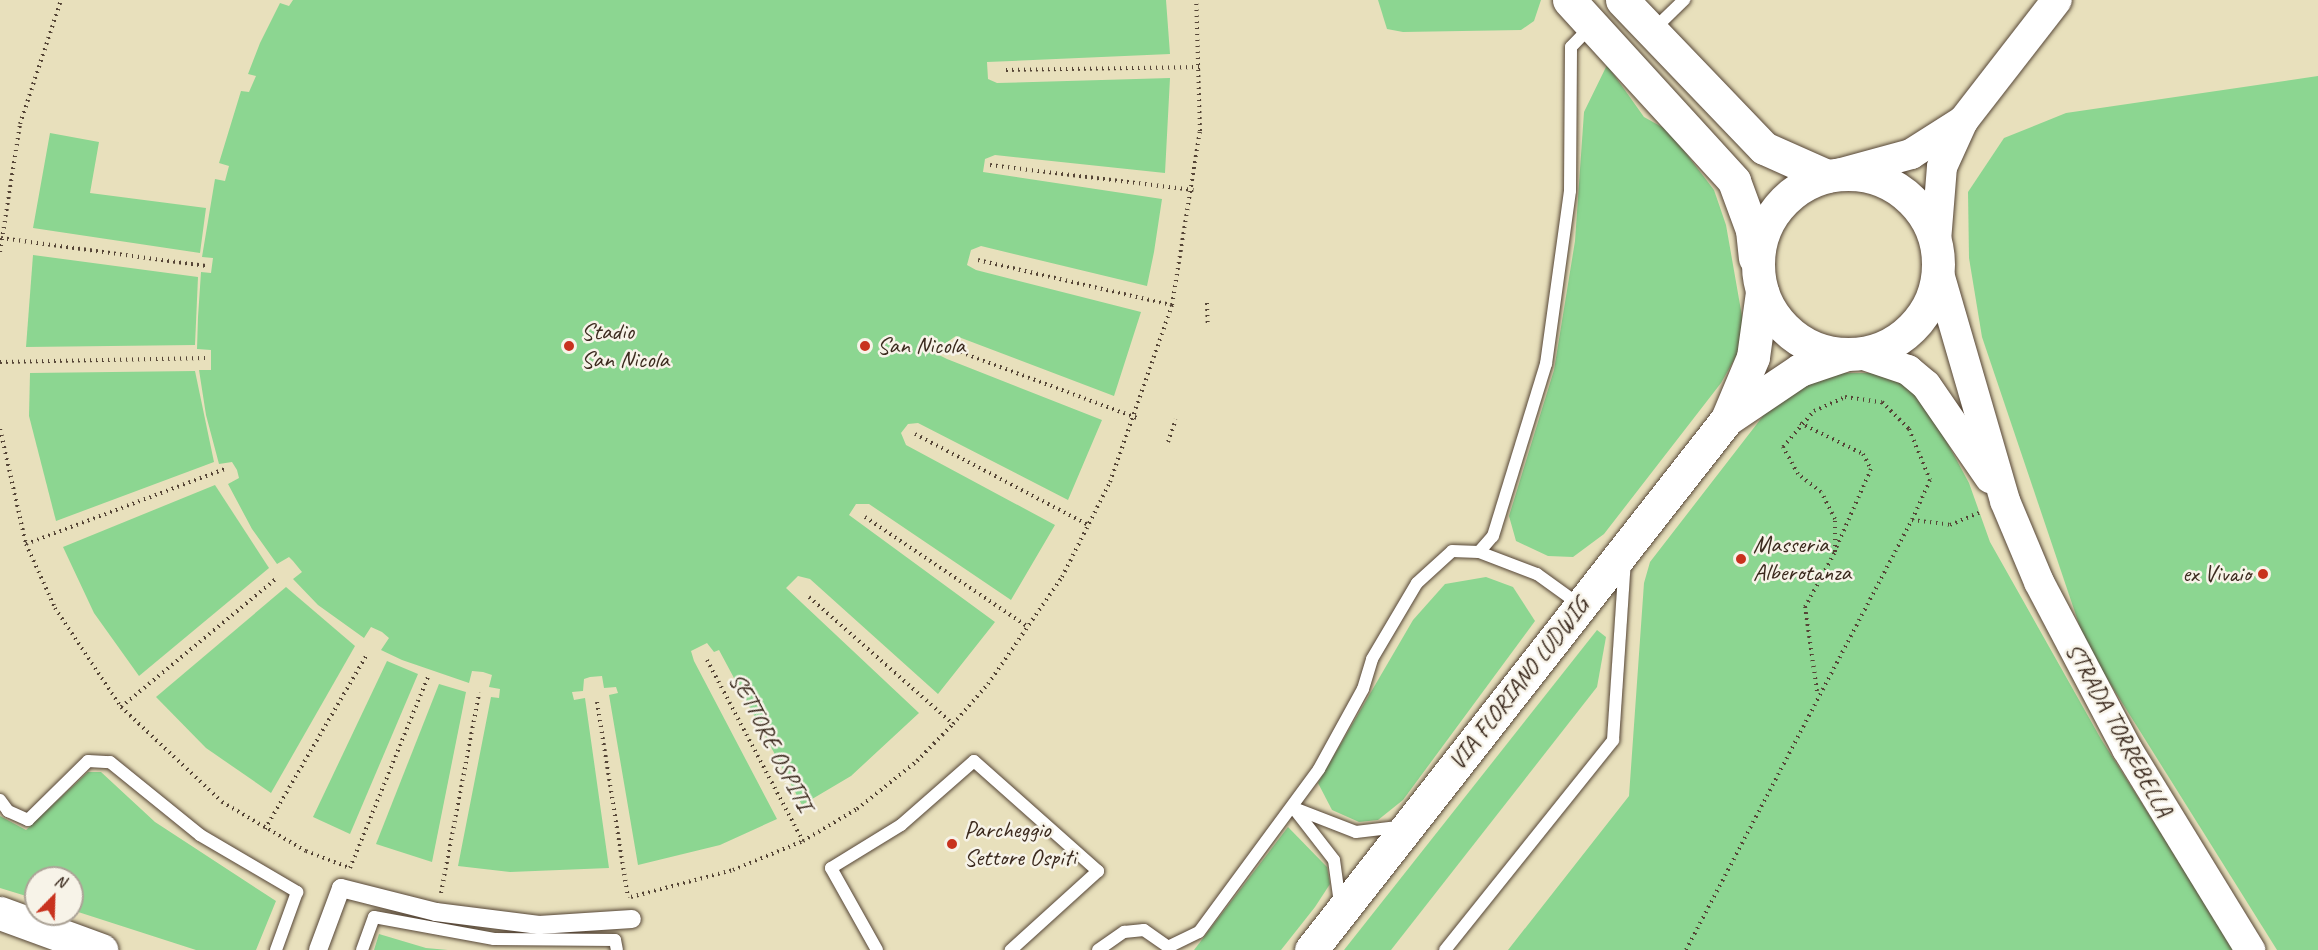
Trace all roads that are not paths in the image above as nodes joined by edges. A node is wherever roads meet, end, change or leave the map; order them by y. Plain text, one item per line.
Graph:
1 (1569, 0) edge
2 (1622, 0) edge
3 (1684, 0) edge
4 (2057, 0) edge
5 (1592, 25) junction
6 (1651, 32) junction
7 (1963, 121) junction
8 (1832, 175) junction
9 (1937, 256) junction
10 (1759, 282) junction
11 (1852, 354) junction
12 (1727, 419) junction
13 (2005, 501) junction
14 (1624, 549) junction
15 (1479, 552) junction
16 (1580, 606) junction
17 (0, 800) edge
18 (1294, 808) junction
19 (1408, 825) junction
20 (1340, 912) junction
21 (0, 913) edge
22 (632, 919) dead end
23 (101, 950) edge
24 (276, 950) edge
25 (318, 950) edge
26 (362, 950) edge
27 (617, 950) edge
28 (878, 950) edge
29 (1011, 950) edge
30 (1098, 950) edge
31 (1311, 950) edge
32 (1445, 950) edge
33 (2250, 950) edge

1 - 5 main road
2 - 6 main road
3 - 6 lane
4 - 7 street
5 - 10 main road
5 - 15 lane
6 - 8 main road
7 - 8 street
7 - 9 street
8 - 9 main road
8 - 10 main road
9 - 11 main road
9 - 13 street
10 - 11 main road
10 - 12 main road
11 - 12 main road
11 - 13 street
12 - 14 main road, VIA FLORIANO LUDWIG
13 - 33 street, STRADA TORREBELLA
14 - 16 main road, VIA FLORIANO LUDWIG
14 - 32 lane
15 - 16 lane
15 - 18 lane
16 - 19 main road, VIA FLORIANO LUDWIG
17 - 24 lane
18 - 19 lane
18 - 20 lane
18 - 30 lane
19 - 20 main road, VIA FLORIANO LUDWIG
20 - 31 main road, VIA FLORIANO LUDWIG
21 - 23 main road
22 - 25 street
26 - 27 lane
28 - 29 lane

